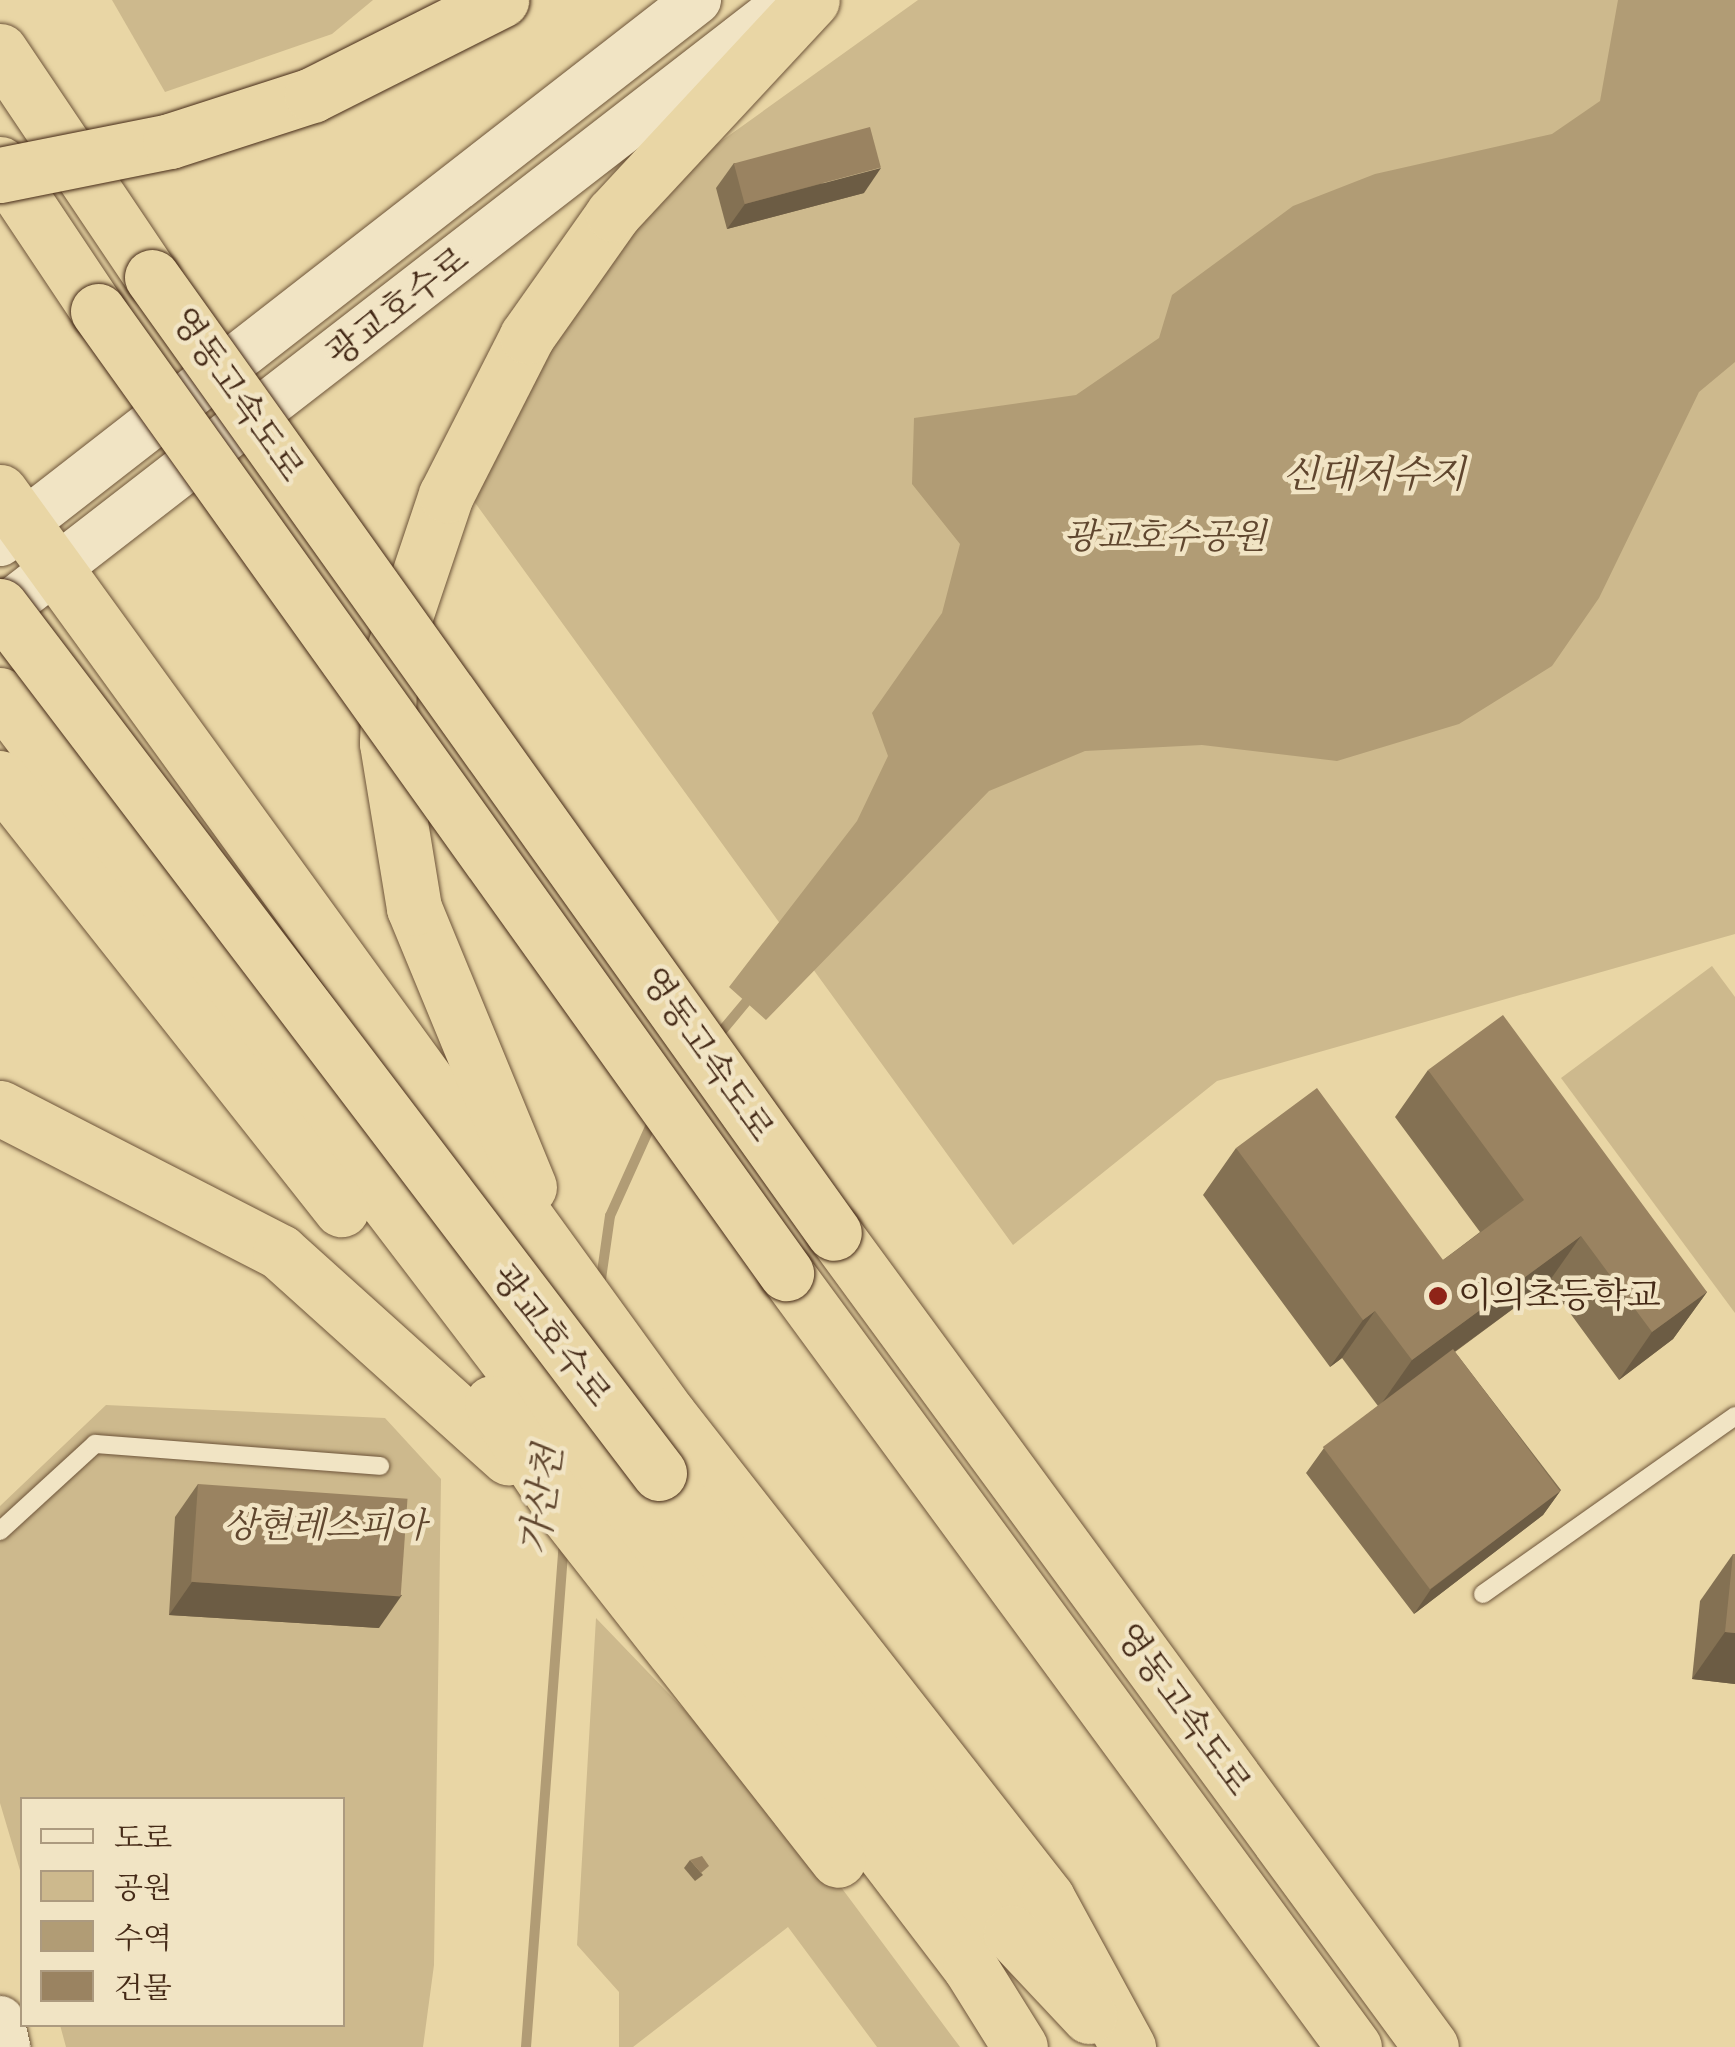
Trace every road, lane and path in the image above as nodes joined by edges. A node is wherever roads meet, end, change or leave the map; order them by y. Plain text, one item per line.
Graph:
1 (501, 0) edge
2 (697, 0) edge
3 (791, 0) edge
4 (812, 0) edge
5 (0, 51) edge
6 (0, 164) edge
7 (0, 176) edge
8 (8, 519) edge
9 (57, 566) junction
10 (0, 609) edge
11 (0, 695) edge
12 (0, 778) edge
13 (0, 1108) edge
14 (516, 1187) junction
15 (473, 1402) junction
16 (1735, 1416) edge
17 (380, 1466) dead end
18 (0, 1530) edge
19 (1484, 1594) dead end
20 (0, 2020) edge
21 (6, 2047) edge
22 (993, 2047) edge
23 (1020, 2047) edge
24 (1118, 2047) edge
25 (1128, 2047) edge
26 (1354, 2047) edge
27 (1431, 2047) edge

1 - 7 highway, bridge
2 - 8 main road, 광교호수로
3 - 9 main road, 광교호수로
4 - 14 highway
5 - 27 highway, 영동고속도로, bridge
6 - 26 highway, 영동고속도로, bridge
8 - 9 highway
9 - 10 main road, 광교호수로
9 - 14 highway
10 - 24 highway, 광교호수로, bridge
11 - 23 highway, 광교호수로
12 - 15 highway
13 - 15 highway
14 - 25 highway
15 - 22 highway
16 - 19 lane
17 - 18 lane
20 - 21 main road

